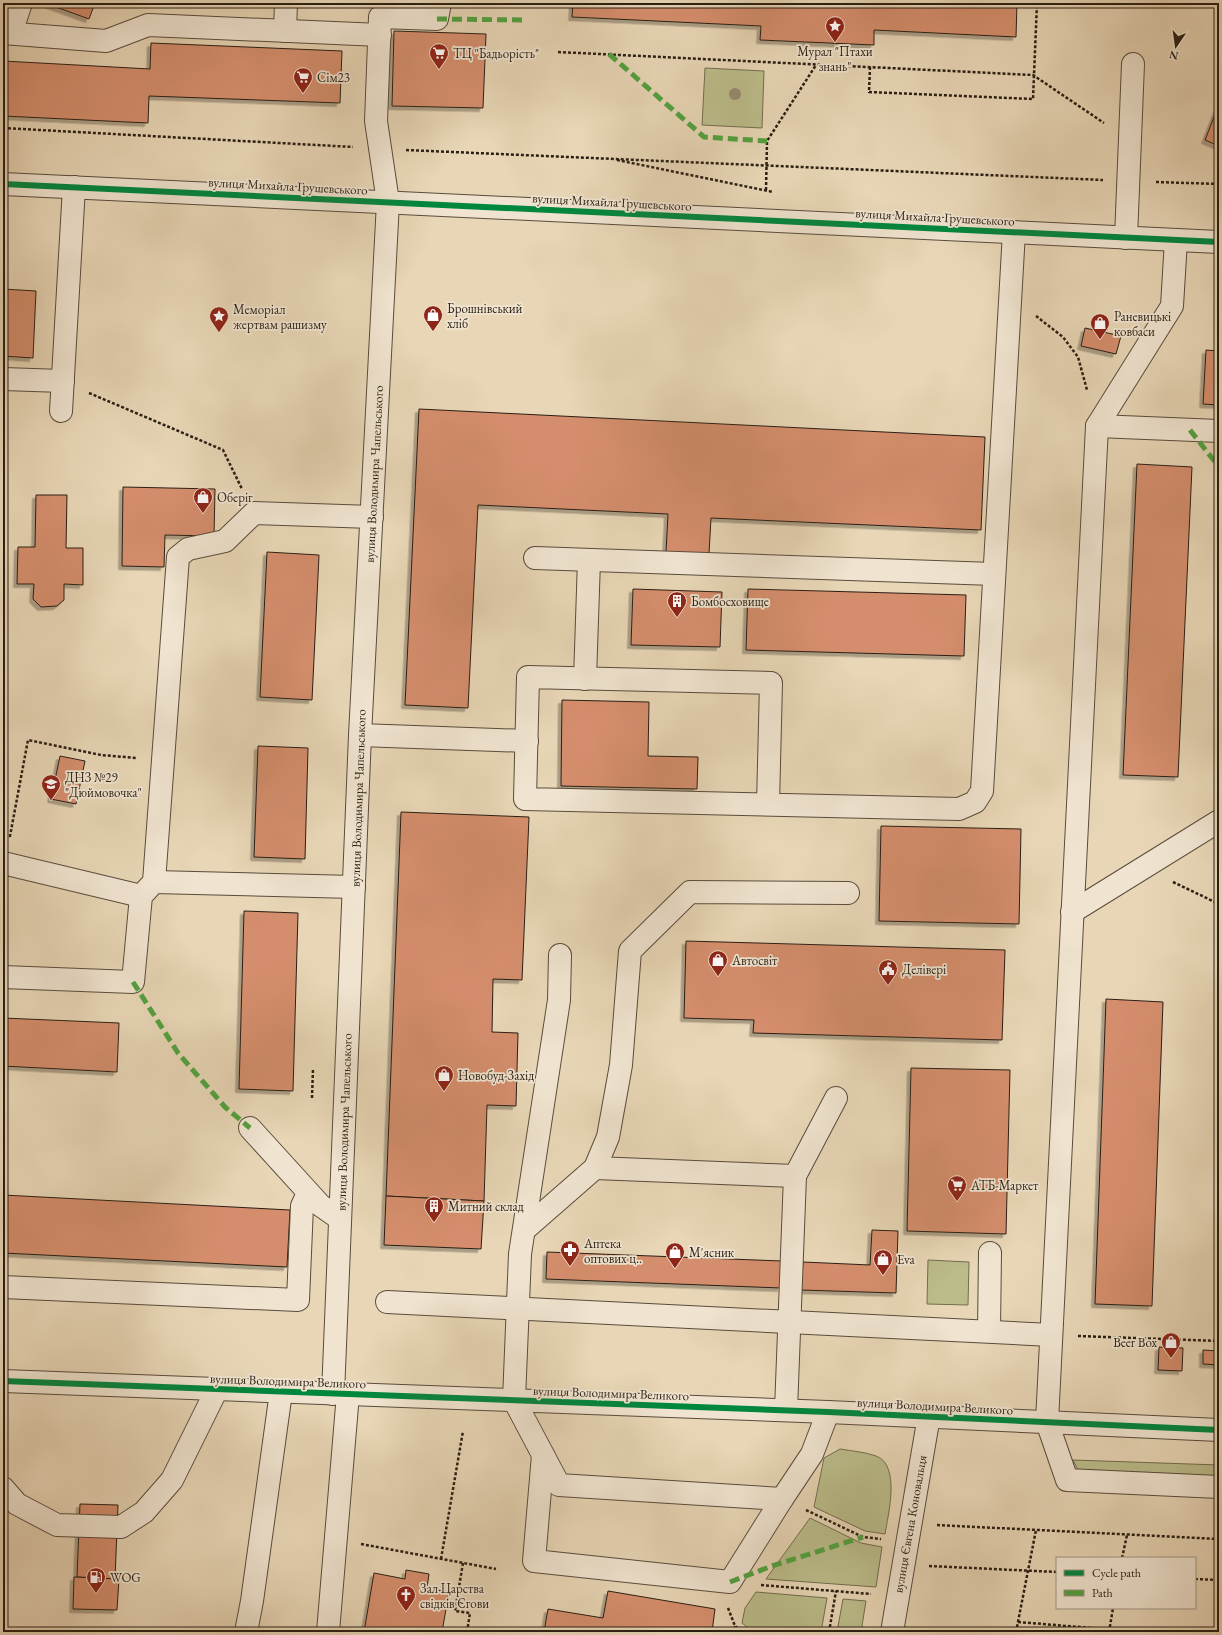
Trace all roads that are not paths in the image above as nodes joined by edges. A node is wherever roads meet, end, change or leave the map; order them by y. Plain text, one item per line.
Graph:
1 (22, 3) edge
2 (286, 3) edge
3 (440, 3) edge
4 (285, 31) junction
5 (7, 33) edge
6 (380, 35) junction
7 (1133, 64) dead end
8 (3, 184) edge
9 (74, 188) junction
10 (388, 202) junction
11 (1014, 232) junction
12 (1126, 238) junction
13 (1176, 240) junction
14 (1219, 242) edge
15 (3, 379) edge
16 (63, 381) junction
17 (61, 411) dead end
18 (1097, 426) junction
19 (1219, 431) edge
20 (372, 517) junction
21 (535, 558) dead end
22 (589, 560) junction
23 (994, 574) junction
24 (584, 679) junction
25 (360, 735) junction
26 (527, 741) junction
27 (768, 804) junction
28 (1219, 821) edge
29 (3, 863) edge
30 (354, 887) junction
31 (148, 889) junction
32 (848, 893) dead end
33 (1072, 912) junction
34 (560, 955) dead end
35 (3, 977) edge
36 (836, 1098) dead end
37 (250, 1128) dead end
38 (595, 1168) junction
39 (795, 1176) junction
40 (308, 1193) junction
41 (340, 1219) junction
42 (524, 1230) junction
43 (990, 1253) dead end
44 (3, 1286) edge
45 (387, 1302) dead end
46 (518, 1309) junction
47 (789, 1322) junction
48 (988, 1331) junction
49 (1051, 1335) junction
50 (3, 1381) edge
51 (217, 1389) junction
52 (281, 1392) junction
53 (341, 1394) junction
54 (514, 1400) junction
55 (786, 1410) junction
56 (828, 1412) junction
57 (928, 1416) junction
58 (1047, 1422) junction
59 (1219, 1430) edge
60 (544, 1455) junction
61 (1219, 1487) edge
62 (3, 1488) edge
63 (782, 1499) junction
64 (246, 1632) edge
65 (328, 1632) edge
66 (892, 1632) edge

1 - 5 street
2 - 4 street
3 - 6 street, вулиця Володимира Чапельського
4 - 5 street
4 - 6 street
6 - 10 street, вулиця Володимира Чапельського
7 - 12 street
8 - 9 street, вулиця Михайла Грушевського
9 - 10 street, вулиця Михайла Грушевського
9 - 16 street
10 - 11 street, вулиця Михайла Грушевського
10 - 20 street, вулиця Володимира Чапельського
11 - 12 street, вулиця Михайла Грушевського
11 - 23 street
12 - 13 street, вулиця Михайла Грушевського
13 - 14 street, вулиця Михайла Грушевського
13 - 18 street
15 - 16 street
16 - 17 street
18 - 19 street
18 - 33 street
20 - 25 street, вулиця Володимира Чапельського
20 - 31 street
21 - 22 street
22 - 23 street
22 - 24 street
23 - 27 street
24 - 26 street
24 - 27 street
25 - 26 street
25 - 30 street, вулиця Володимира Чапельського
26 - 27 street
28 - 33 street
29 - 31 street
30 - 31 street
30 - 41 street, вулиця Володимира Чапельського
31 - 35 street
32 - 38 street
33 - 49 street
34 - 42 street
36 - 39 street
37 - 40 street
38 - 39 street
38 - 42 street
39 - 47 street
40 - 41 street
40 - 44 street
41 - 53 street, вулиця Володимира Чапельського
42 - 46 street
43 - 48 street
45 - 46 street
46 - 47 street
46 - 54 street
47 - 48 street
47 - 55 street
48 - 49 street
49 - 58 street
50 - 51 street, вулиця Володимира Великого
51 - 52 street, вулиця Володимира Великого
51 - 62 street
52 - 53 street, вулиця Володимира Великого
52 - 64 street
53 - 54 street, вулиця Володимира Великого
53 - 65 street, вулиця Володимира Чапельського
54 - 55 street, вулиця Володимира Великого
54 - 60 street
55 - 56 street, вулиця Володимира Великого
56 - 57 street, вулиця Володимира Великого
56 - 63 street
57 - 58 street, вулиця Володимира Великого
57 - 66 street, вулиця Євгена Коновальця
58 - 59 street, вулиця Володимира Великого
58 - 61 street
60 - 63 street
60 - 63 street

